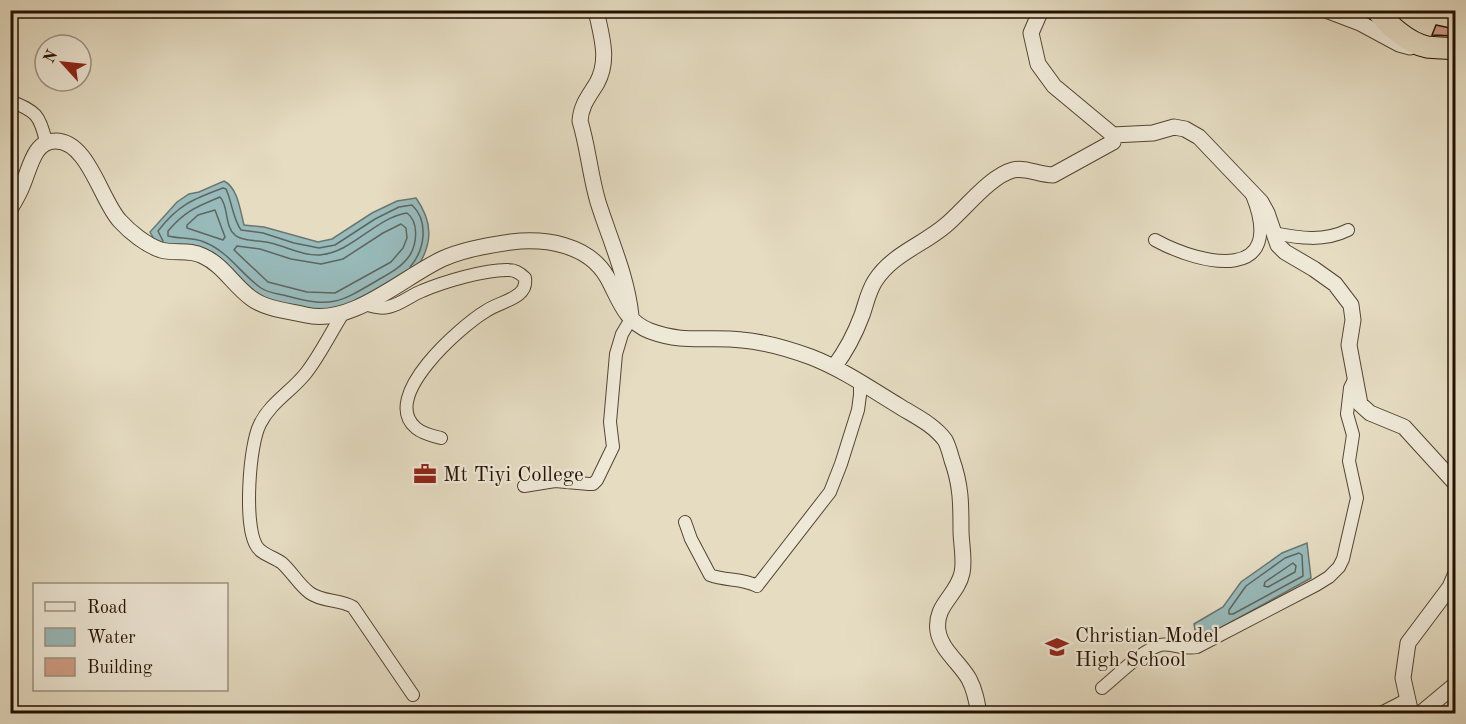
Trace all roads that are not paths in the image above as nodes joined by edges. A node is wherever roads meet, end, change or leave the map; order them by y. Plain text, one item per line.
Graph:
1 (596, 10) edge
2 (1041, 10) edge
3 (1326, 10) edge
4 (1377, 10) edge
5 (1425, 46) junction
6 (1455, 49) edge
7 (10, 101) edge
8 (1113, 135) junction
9 (46, 142) junction
10 (1250, 192) junction
11 (10, 209) edge
12 (1348, 230) dead end
13 (1273, 233) junction
14 (1155, 240) dead end
15 (365, 304) junction
16 (342, 315) junction
17 (631, 319) junction
18 (834, 367) junction
19 (1356, 376) junction
20 (860, 383) junction
21 (441, 438) dead end
22 (1455, 484) edge
23 (524, 486) dead end
24 (685, 522) dead end
25 (1455, 573) edge
26 (1455, 684) edge
27 (1102, 688) dead end
28 (412, 695) dead end
29 (1410, 706) edge
30 (979, 714) edge
31 (1379, 714) edge
32 (1420, 714) edge

1 - 17 street
2 - 8 street
3 - 5 street
4 - 5 highway
5 - 6 highway
7 - 9 street
8 - 10 street
8 - 18 street
9 - 11 street
9 - 16 street
10 - 13 street
10 - 14 street
12 - 13 street
13 - 19 street
15 - 16 street
15 - 17 street
15 - 21 street
16 - 28 street
17 - 18 street
17 - 23 street
18 - 20 street
19 - 22 street
19 - 27 street
20 - 24 street
20 - 30 street
25 - 29 street
26 - 32 street
29 - 31 street

